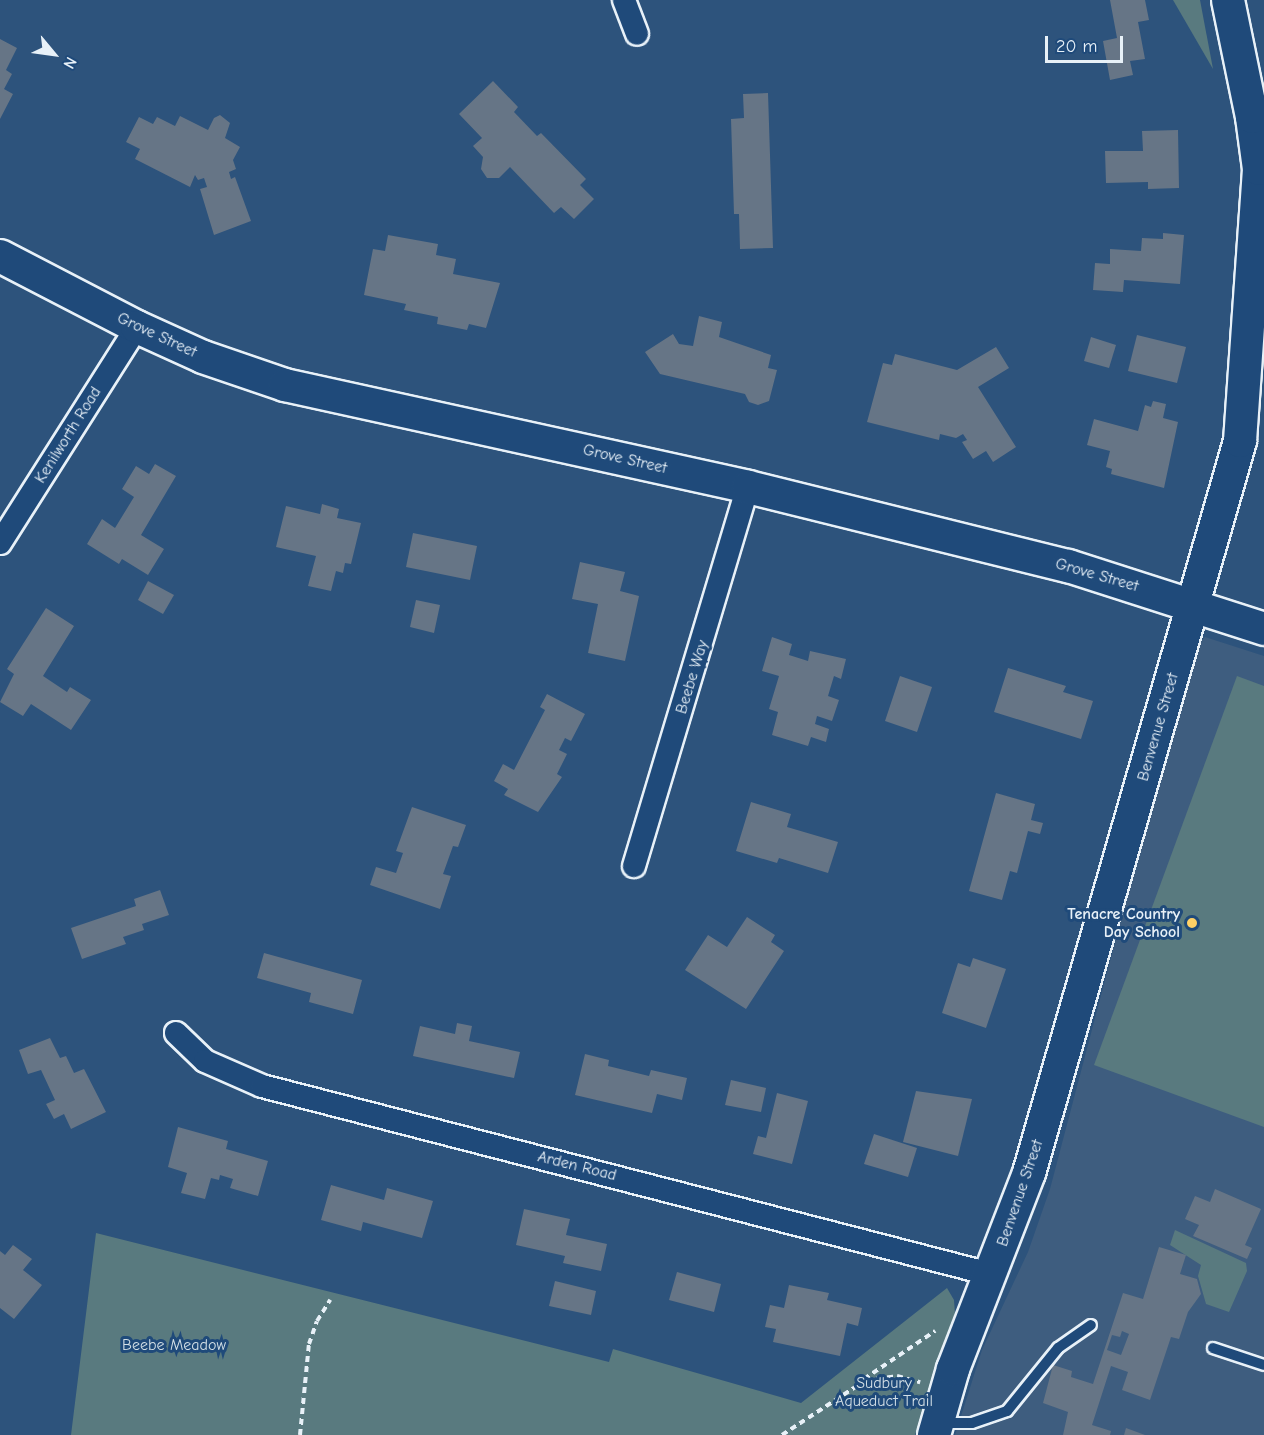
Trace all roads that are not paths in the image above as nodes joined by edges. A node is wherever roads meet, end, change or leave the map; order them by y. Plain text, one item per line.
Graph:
1 (624, 0) edge
2 (1228, 0) edge
3 (637, 34) dead end
4 (0, 256) edge
5 (137, 327) junction
6 (748, 487) junction
7 (0, 543) edge
8 (1193, 605) junction
9 (1264, 629) edge
10 (634, 866) dead end
11 (176, 1033) dead end
12 (990, 1274) junction
13 (1091, 1324) dead end
14 (1213, 1348) dead end
15 (1264, 1365) edge
16 (936, 1429) edge

1 - 3 street
2 - 8 street, Benvenue Street
4 - 5 street, Grove Street
5 - 6 street, Grove Street
5 - 7 street, Kenilworth Road
6 - 8 street, Grove Street
6 - 10 street, Beebe Way
8 - 9 street, Grove Street
8 - 12 street, Benvenue Street
11 - 12 street, Arden Road
12 - 16 street, Benvenue Street
13 - 16 lane
14 - 15 lane

